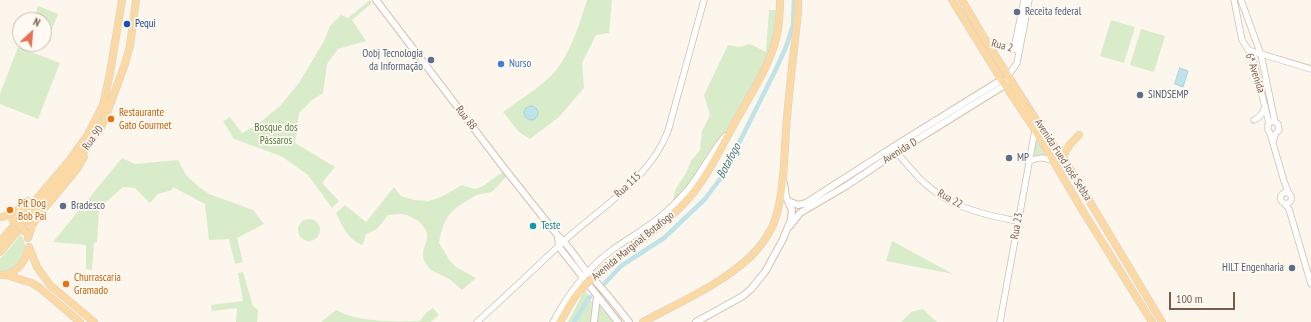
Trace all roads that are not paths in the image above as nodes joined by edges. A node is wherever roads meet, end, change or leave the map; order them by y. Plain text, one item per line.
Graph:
1 (122, 0) edge
2 (136, 0) edge
3 (376, 0) edge
4 (704, 0) edge
5 (780, 0) edge
6 (798, 0) edge
7 (952, 0) edge
8 (962, 0) edge
9 (1024, 0) edge
10 (1029, 0) edge
11 (1234, 0) edge
12 (1241, 0) edge
13 (986, 41) junction
14 (1016, 49) junction
15 (1248, 50) junction
16 (1261, 54) junction
17 (1252, 56) junction
18 (1311, 69) edge
19 (1008, 76) junction
20 (1003, 82) junction
21 (1265, 105) junction
22 (95, 119) junction
23 (1254, 120) dead end
24 (1272, 122) junction
25 (1037, 127) junction
26 (732, 129) junction
27 (99, 130) junction
28 (1273, 133) junction
29 (1045, 134) junction
30 (1078, 135) dead end
31 (1038, 138) junction
32 (897, 152) junction
33 (1063, 157) junction
34 (1053, 161) junction
35 (1028, 162) junction
36 (782, 174) junction
37 (1287, 194) junction
38 (788, 201) junction
39 (1287, 203) junction
40 (1, 217) edge
41 (1017, 221) junction
42 (790, 226) junction
43 (27, 236) junction
44 (558, 236) junction
45 (564, 241) junction
46 (0, 242) edge
47 (29, 247) junction
48 (559, 247) junction
49 (0, 252) edge
50 (587, 271) junction
51 (2, 276) edge
52 (582, 277) junction
53 (1311, 284) edge
54 (597, 296) junction
55 (80, 322) edge
56 (94, 322) edge
57 (477, 322) edge
58 (553, 322) edge
59 (560, 322) edge
60 (594, 322) edge
61 (618, 322) edge
62 (629, 322) edge
63 (643, 322) edge
64 (696, 322) edge
65 (1000, 322) edge
66 (1152, 322) edge
67 (1162, 322) edge

1 - 22 main road, Rua 90
2 - 27 main road, Rua 90
3 - 44 main road, Rua 88
4 - 45 street, Rua 115
5 - 26 main road, Avenida Marginal Botafogo
6 - 36 main road
7 - 20 main road, Avenida Fued José Sebba
8 - 13 main road, Avenida Fued José Sebba
9 - 14 street
10 - 14 street
11 - 15 street, 6ª Avenida
12 - 16 street, 6ª Avenida
13 - 14 street, Rua 2
13 - 19 main road, Avenida Fued José Sebba
14 - 19 street
15 - 16 street
15 - 17 street, 6ª Avenida
16 - 17 street
16 - 18 street
16 - 24 street, 6ª Avenida
17 - 21 street, 6ª Avenida
19 - 20 main road
19 - 25 main road, Avenida Fued José Sebba
20 - 25 main road, Avenida Fued José Sebba
20 - 32 main road, Avenida D
20 - 38 main road, Avenida D
21 - 23 street
21 - 24 street, 6ª Avenida
22 - 40 main road
22 - 46 main road, Rua 90
24 - 28 street
24 - 28 street
25 - 29 main road, Avenida Fued José Sebba
25 - 31 main road, Avenida Fued José Sebba
25 - 35 street, Rua 23
26 - 50 street, Avenida Marginal Botafogo
26 - 59 main road, Avenida Marginal Botafogo, bridge
27 - 43 main road
27 - 49 main road, Rua 90
28 - 37 street
29 - 31 main road
29 - 33 main road, Avenida Fued José Sebba
30 - 33 main road
31 - 34 main road, Avenida Fued José Sebba
32 - 41 street, Rua 22
32 - 42 main road, Avenida D
33 - 67 main road, Avenida Fued José Sebba
34 - 35 street
34 - 66 main road, Avenida Fued José Sebba
35 - 41 street, Rua 23
36 - 38 main road
36 - 63 main road
37 - 39 street
37 - 39 street
38 - 42 main road
39 - 53 street
40 - 43 main road, bridge
41 - 65 street, Rua 23
42 - 64 main road
43 - 47 main road
44 - 45 main road, Rua 88
44 - 48 main road
45 - 48 street, Rua 115
45 - 50 main road, Rua 88
47 - 51 main road
47 - 56 main road
48 - 52 main road
48 - 57 street, Rua 115
50 - 52 street, Avenida Marginal Botafogo
50 - 62 main road, Rua 88
51 - 55 main road
52 - 54 main road
52 - 58 street, Avenida Marginal Botafogo
54 - 60 main road
54 - 61 main road

